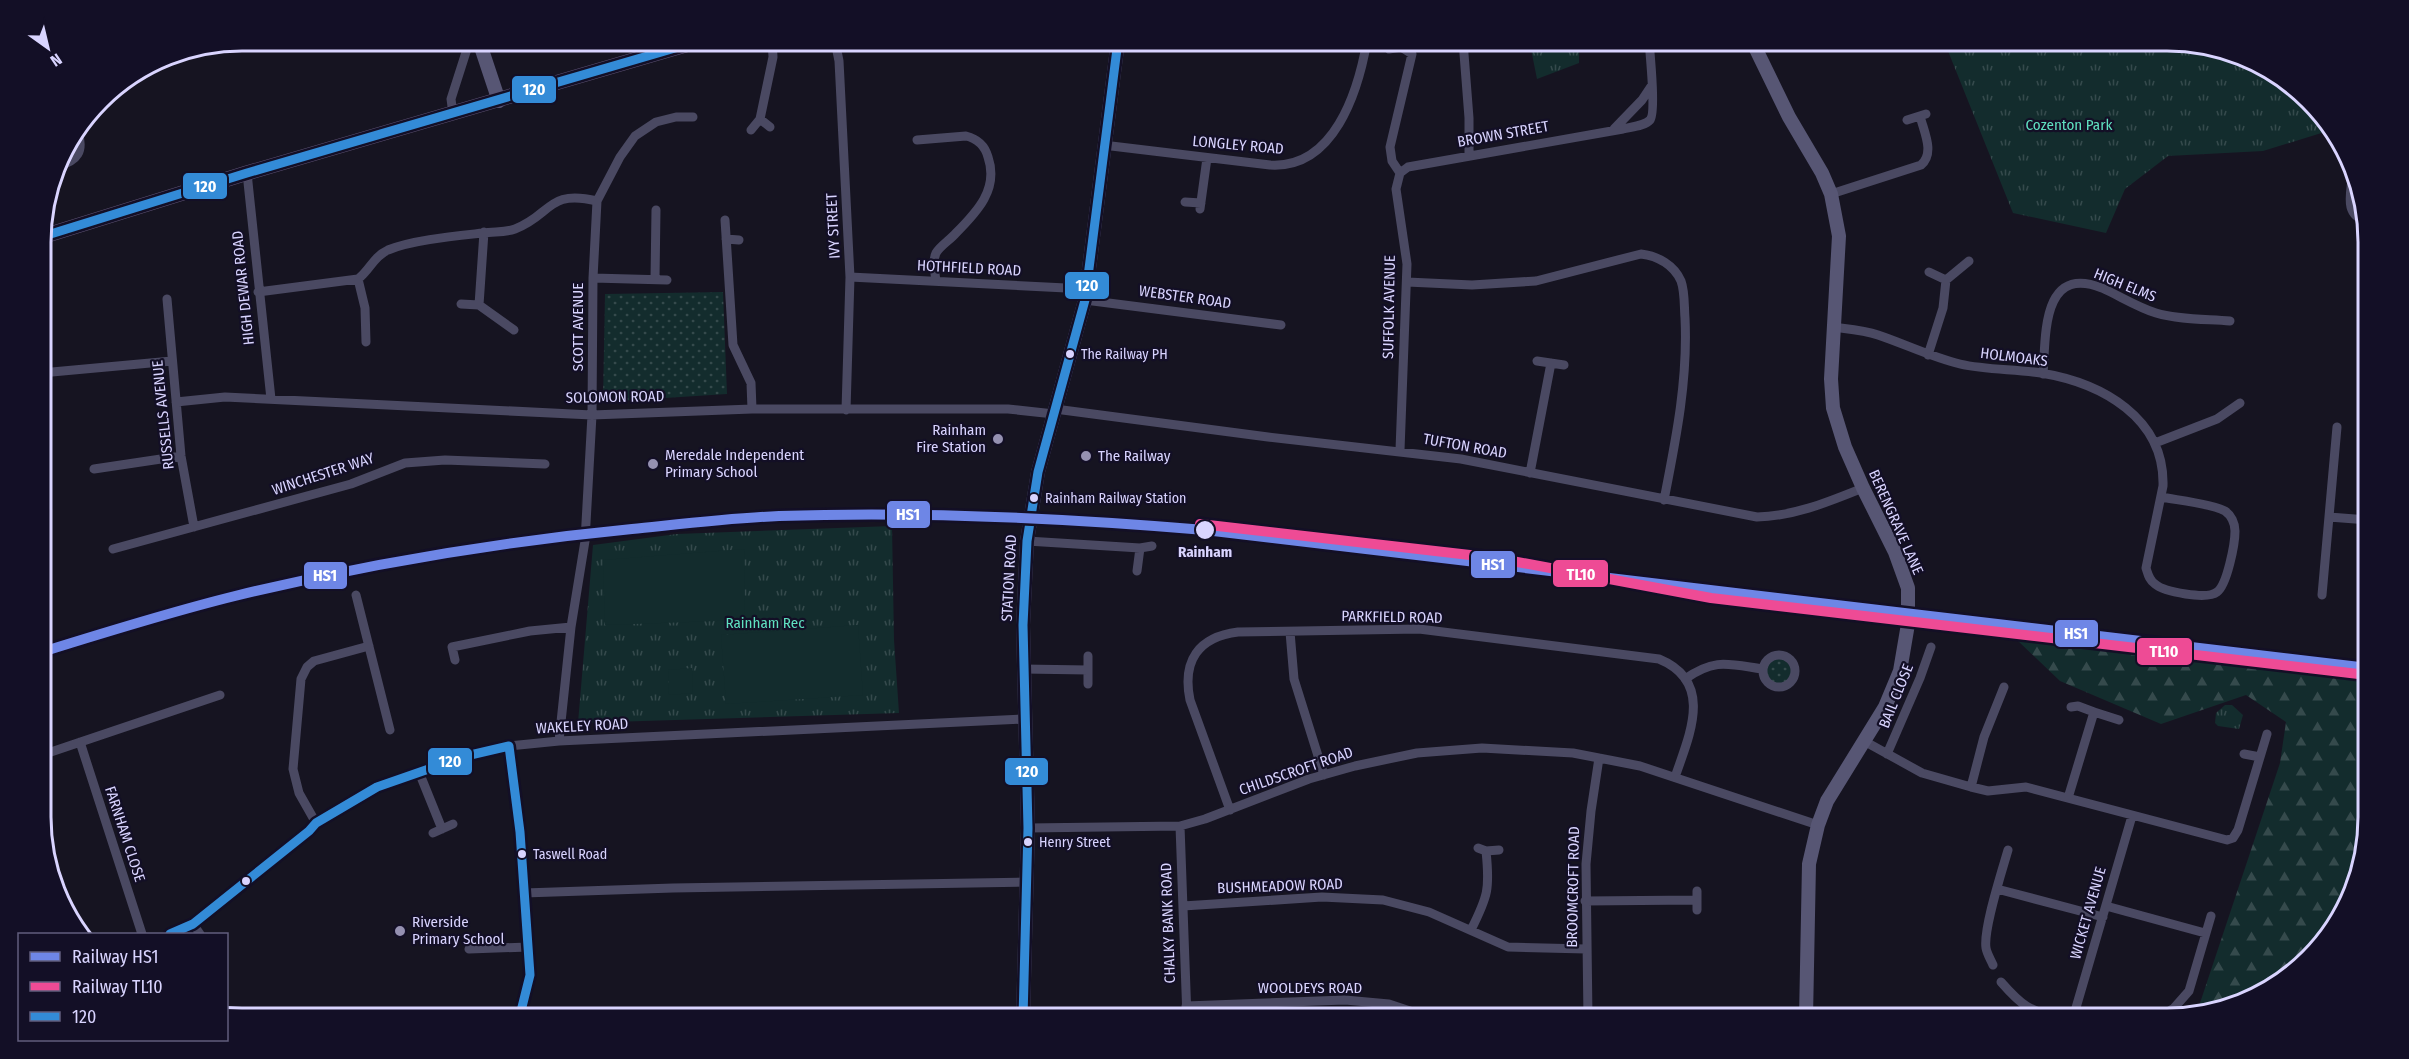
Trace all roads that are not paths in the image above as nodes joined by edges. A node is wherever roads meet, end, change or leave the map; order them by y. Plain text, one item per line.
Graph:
1 (466, 51) edge
2 (483, 51) edge
3 (661, 51) edge
4 (773, 51) edge
5 (837, 51) edge
6 (1116, 51) edge
7 (1364, 51) edge
8 (1407, 51) edge
9 (1464, 51) edge
10 (1650, 51) edge
11 (1757, 51) edge
12 (1652, 85) junction
13 (499, 100) junction
14 (453, 114) junction
15 (693, 117) dead end
16 (760, 119) junction
17 (1907, 120) dead end
18 (770, 126) dead end
19 (1614, 129) junction
20 (751, 130) dead end
21 (81, 140) edge
22 (917, 140) dead end
23 (1103, 145) junction
24 (1469, 156) junction
25 (1206, 158) junction
26 (69, 163) edge
27 (247, 173) junction
28 (1400, 173) junction
29 (1832, 195) junction
30 (2351, 195) edge
31 (597, 201) junction
32 (1185, 202) dead end
33 (656, 210) dead end
34 (2356, 217) edge
35 (725, 220) dead end
36 (484, 232) junction
37 (51, 234) edge
38 (726, 238) junction
39 (739, 240) dead end
40 (1969, 261) dead end
41 (1929, 272) dead end
42 (850, 277) junction
43 (593, 278) junction
44 (358, 279) junction
45 (655, 279) junction
46 (667, 280) dead end
47 (1946, 280) junction
48 (936, 281) junction
49 (1407, 282) junction
50 (258, 292) junction
51 (1085, 295) junction
52 (167, 299) dead end
53 (461, 304) dead end
54 (479, 304) junction
55 (2230, 321) dead end
56 (1281, 325) dead end
57 (1833, 327) junction
58 (514, 330) dead end
59 (366, 342) dead end
60 (1928, 355) junction
61 (172, 361) junction
62 (1537, 361) dead end
63 (1551, 363) junction
64 (1564, 365) dead end
65 (51, 372) edge
66 (2043, 374) junction
67 (271, 399) junction
68 (176, 402) junction
69 (2240, 403) dead end
70 (753, 409) junction
71 (846, 410) junction
72 (1054, 412) junction
73 (592, 415) junction
74 (2337, 427) dead end
75 (2155, 443) junction
76 (1401, 450) junction
77 (181, 456) junction
78 (545, 464) dead end
79 (94, 469) dead end
80 (1530, 472) junction
81 (1863, 488) junction
82 (2161, 497) junction
83 (1664, 500) junction
84 (2329, 517) junction
85 (2358, 519) edge
86 (194, 527) junction
87 (1027, 541) junction
88 (1152, 546) dead end
89 (114, 549) dead end
90 (1140, 549) junction
91 (1137, 571) dead end
92 (356, 595) dead end
93 (2322, 595) dead end
94 (571, 627) junction
95 (1290, 632) junction
96 (369, 646) junction
97 (1931, 647) dead end
98 (1088, 656) dead end
99 (455, 660) dead end
100 (1023, 669) junction
101 (1762, 669) dead end
102 (1088, 670) junction
103 (1685, 679) junction
104 (1088, 684) dead end
105 (2004, 687) dead end
106 (220, 695) dead end
107 (2072, 707) dead end
108 (2094, 712) junction
109 (1024, 719) junction
110 (2119, 720) dead end
111 (390, 730) dead end
112 (2267, 734) dead end
113 (559, 741) junction
114 (1864, 741) junction
115 (80, 742) junction
116 (509, 746) junction
117 (51, 752) edge
118 (1887, 754) junction
119 (2244, 754) dead end
120 (2260, 757) junction
121 (1599, 758) junction
122 (419, 772) junction
123 (1324, 775) junction
124 (1675, 777) junction
125 (1971, 787) junction
126 (2068, 798) junction
127 (1230, 810) junction
128 (2132, 816) junction
129 (316, 823) junction
130 (453, 825) dead end
131 (1818, 825) junction
132 (1180, 826) junction
133 (1028, 828) junction
134 (442, 829) junction
135 (433, 833) dead end
136 (1499, 850) dead end
137 (2008, 850) dead end
138 (1027, 882) junction
139 (1997, 889) junction
140 (524, 893) junction
141 (1585, 901) junction
142 (1183, 906) junction
143 (2106, 906) junction
144 (1697, 910) dead end
145 (2211, 916) dead end
146 (2103, 917) junction
147 (194, 924) junction
148 (1471, 930) junction
149 (142, 933) edge
150 (172, 933) edge
151 (199, 933) edge
152 (2205, 933) junction
153 (528, 947) junction
154 (469, 949) dead end
155 (1586, 949) junction
156 (1993, 965) dead end
157 (2001, 982) dead end
158 (1186, 1006) joint
159 (524, 1008) edge
160 (1023, 1008) edge
161 (1401, 1008) edge
162 (1588, 1008) edge
163 (1806, 1008) edge
164 (2028, 1008) edge
165 (2076, 1008) edge
166 (2174, 1008) edge

1 - 14 street
2 - 13 street
3 - 13 main road
4 - 16 street
5 - 42 street, IVY STREET
6 - 23 street, STATION ROAD
7 - 25 street, LONGLEY ROAD
8 - 28 street, SUFFOLK AVENUE
9 - 24 street
10 - 12 street
11 - 29 street, BERENGRAVE LANE
12 - 19 street
12 - 19 street, BROWN STREET
13 - 14 main road
14 - 27 main road
15 - 31 street, SCOTT AVENUE
16 - 18 street
16 - 20 street
17 - 29 street
19 - 24 street, BROWN STREET
21 - 26 street
22 - 48 street
23 - 25 street, LONGLEY ROAD
23 - 51 street, STATION ROAD
24 - 28 street, BROWN STREET
25 - 32 street
27 - 37 main road
27 - 50 street, HIGH DEWAR ROAD
28 - 49 street, SUFFOLK AVENUE
29 - 57 street, BERENGRAVE LANE
30 - 34 street
31 - 36 street
31 - 43 street, SCOTT AVENUE
33 - 45 street
35 - 38 street
36 - 44 street
36 - 54 street
38 - 39 street
38 - 70 street
40 - 47 street
41 - 47 street
42 - 48 street, HOTHFIELD ROAD
42 - 71 street, IVY STREET
43 - 45 street
43 - 73 street, SCOTT AVENUE
44 - 50 street
44 - 59 street
45 - 46 street
47 - 60 street
48 - 51 street, HOTHFIELD ROAD
49 - 76 street, SUFFOLK AVENUE
49 - 83 street
50 - 67 street, HIGH DEWAR ROAD
51 - 56 street, WEBSTER ROAD
51 - 72 street, STATION ROAD
52 - 61 street, RUSSELLS AVENUE
53 - 54 street
54 - 58 street
55 - 66 street, HIGH ELMS
57 - 60 street, HOLMOAKS
57 - 81 street, BERENGRAVE LANE
60 - 66 street, HOLMOAKS
61 - 65 street
61 - 68 street, RUSSELLS AVENUE
62 - 63 street
63 - 64 street
63 - 80 street
66 - 75 street, HOLMOAKS
67 - 68 street, SOLOMON ROAD
67 - 73 street, SOLOMON ROAD
68 - 77 street, RUSSELLS AVENUE
69 - 75 street
70 - 71 street, SOLOMON ROAD
70 - 73 street, SOLOMON ROAD
71 - 72 street, SOLOMON ROAD
72 - 76 street, TUFTON ROAD
72 - 87 street, STATION ROAD
73 - 94 street, SCOTT AVENUE
74 - 84 street
75 - 82 street, HOLMOAKS
76 - 80 street, TUFTON ROAD
77 - 79 street
77 - 86 street, RUSSELLS AVENUE
78 - 86 street, WINCHESTER WAY
80 - 83 street, TUFTON ROAD
81 - 83 street, TUFTON ROAD
81 - 114 street, BERENGRAVE LANE
82 - 82 street, HOLMOAKS
84 - 85 street
84 - 93 street
86 - 89 street, WINCHESTER WAY
87 - 90 street
87 - 100 street, STATION ROAD
88 - 90 street
90 - 91 street
92 - 96 street
94 - 99 street
94 - 113 street, SCOTT AVENUE
95 - 103 street, PARKFIELD ROAD
95 - 123 street
95 - 127 street, PARKFIELD ROAD
96 - 111 street
96 - 129 street
97 - 118 street, BAIL CLOSE
98 - 102 street
100 - 102 street
100 - 109 street, STATION ROAD
101 - 103 street
102 - 104 street
103 - 124 street
105 - 125 street
106 - 115 street
107 - 108 street
108 - 110 street
108 - 126 street
109 - 113 street, WAKELEY ROAD
109 - 133 street, STATION ROAD
112 - 120 street
113 - 116 street, WAKELEY ROAD
114 - 118 street
114 - 131 street, BERENGRAVE LANE
115 - 117 street
115 - 149 street, FARNHAM CLOSE
116 - 122 street, WAKELEY ROAD
116 - 140 street
118 - 125 street
119 - 120 street
120 - 128 street
121 - 123 street, CHILDSCROFT ROAD
121 - 124 street, CHILDSCROFT ROAD
121 - 141 street, BROOMCROFT ROAD
122 - 129 street, WAKELEY ROAD
122 - 134 street
123 - 127 street, CHILDSCROFT ROAD
124 - 131 street, CHILDSCROFT ROAD
125 - 126 street
126 - 128 street
127 - 132 street, CHILDSCROFT ROAD
128 - 143 street, WICKET AVENUE
129 - 147 street, WAKELEY ROAD
130 - 134 street
131 - 163 street, BERENGRAVE LANE
132 - 133 street, CHILDSCROFT ROAD
132 - 142 street, CHALKY BANK ROAD
133 - 138 street, STATION ROAD
134 - 135 street
136 - 148 street
137 - 139 street
138 - 140 street
138 - 160 street, STATION ROAD
139 - 146 street
139 - 156 street
140 - 153 street
141 - 144 street
141 - 155 street, BROOMCROFT ROAD
142 - 148 street, BUSHMEADOW ROAD
142 - 158 street, CHALKY BANK ROAD
143 - 146 street, WICKET AVENUE
143 - 152 street
145 - 152 street
146 - 165 street, WICKET AVENUE
147 - 150 street, WAKELEY ROAD
147 - 151 street
148 - 155 street, BUSHMEADOW ROAD
152 - 166 street
153 - 154 street
153 - 159 street
155 - 162 street, BROOMCROFT ROAD
157 - 164 street
158 - 161 street, WOOLDEYS ROAD

